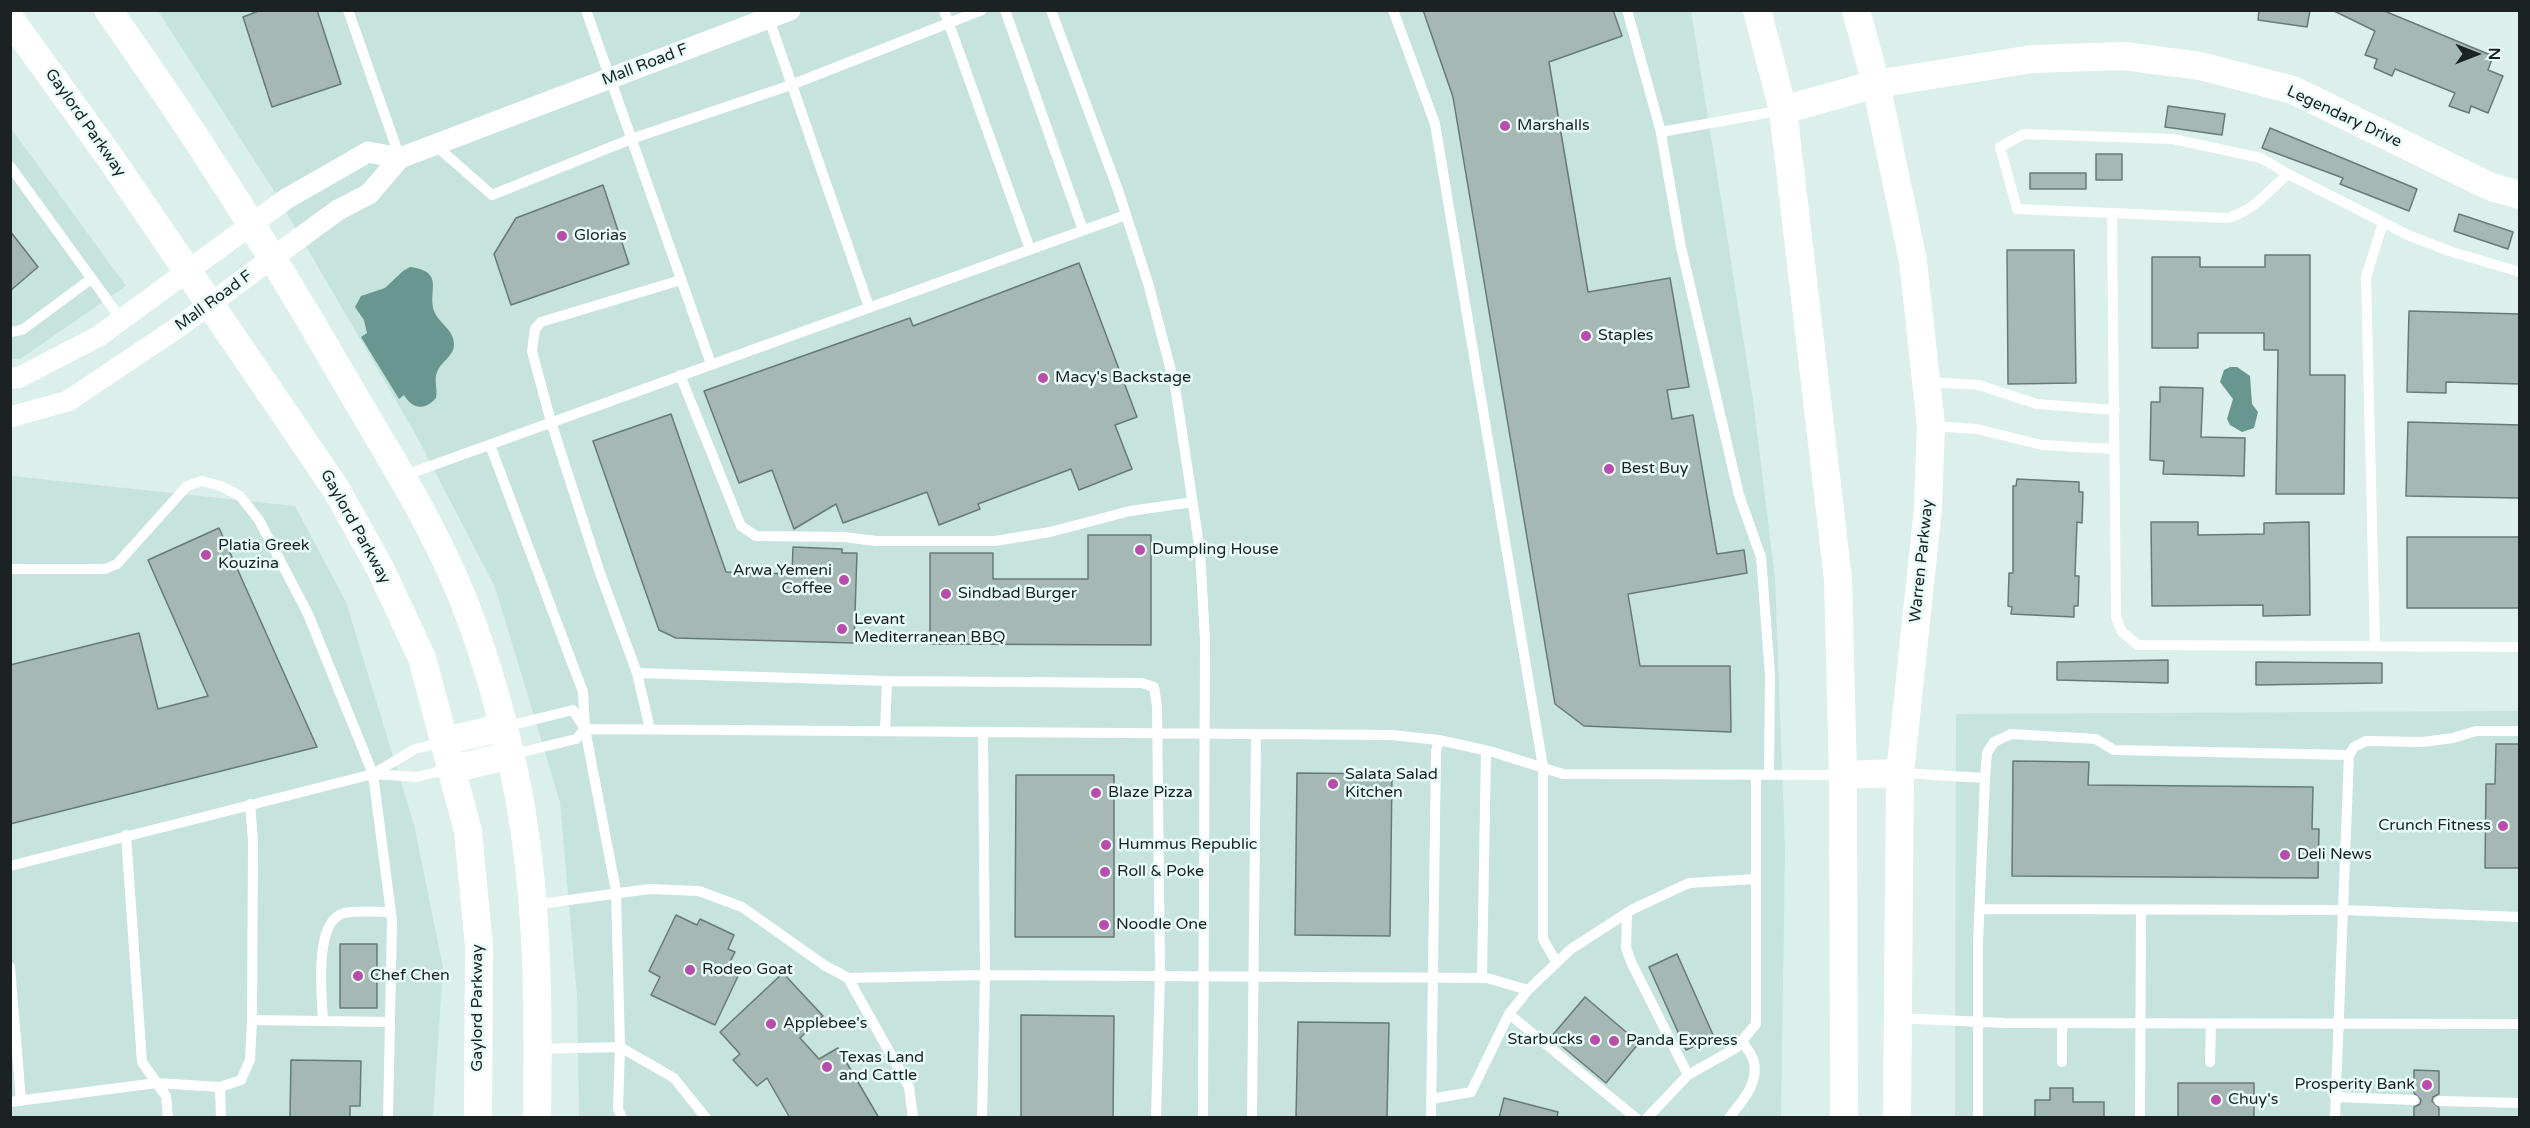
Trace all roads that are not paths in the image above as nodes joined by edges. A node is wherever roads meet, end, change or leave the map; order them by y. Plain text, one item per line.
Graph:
1 (108, 10) edge
2 (348, 10) edge
3 (586, 10) edge
4 (790, 10) edge
5 (944, 10) edge
6 (982, 10) edge
7 (1005, 10) edge
8 (1051, 10) edge
9 (1393, 10) edge
10 (1627, 10) edge
11 (1757, 10) edge
12 (1856, 10) edge
13 (769, 18) junction
14 (10, 19) edge
15 (949, 24) junction
16 (610, 78) junction
17 (1876, 84) junction
18 (791, 85) junction
19 (1783, 110) junction
20 (1660, 128) junction
21 (631, 139) junction
22 (434, 144) junction
23 (400, 158) junction
24 (10, 166) edge
25 (2288, 174) junction
26 (2520, 195) edge
27 (2112, 213) junction
28 (1126, 214) junction
29 (2383, 223) junction
30 (251, 224) junction
31 (1083, 230) junction
32 (1030, 249) junction
33 (273, 258) junction
34 (188, 271) junction
35 (2520, 272) edge
36 (91, 279) junction
37 (681, 280) junction
38 (210, 304) junction
39 (869, 307) junction
40 (121, 319) junction
41 (10, 333) edge
42 (711, 364) junction
43 (680, 375) junction
44 (10, 378) edge
45 (1927, 382) junction
46 (2115, 410) junction
47 (10, 417) edge
48 (551, 422) junction
49 (1931, 426) junction
50 (490, 445) junction
51 (2114, 449) junction
52 (403, 476) junction
53 (1193, 502) junction
54 (10, 569) edge
55 (2375, 646) junction
56 (2520, 647) edge
57 (637, 673) junction
58 (887, 681) junction
59 (503, 727) junction
60 (585, 729) junction
61 (650, 729) junction
62 (2520, 731) edge
63 (885, 732) junction
64 (983, 732) junction
65 (1158, 734) junction
66 (1204, 734) junction
67 (1256, 734) junction
68 (1439, 740) junction
69 (446, 741) junction
70 (1486, 750) junction
71 (510, 755) junction
72 (2349, 755) junction
73 (1542, 767) junction
74 (453, 769) junction
75 (1900, 773) junction
76 (373, 774) junction
77 (1756, 775) junction
78 (1769, 775) junction
79 (1843, 775) junction
80 (1984, 778) junction
81 (250, 804) junction
82 (126, 835) junction
83 (10, 866) edge
84 (1756, 879) junction
85 (616, 891) junction
86 (533, 905) junction
87 (1980, 909) junction
88 (2141, 910) junction
89 (2344, 910) junction
90 (390, 912) junction
91 (1627, 913) junction
92 (2520, 917) edge
93 (1557, 963) junction
94 (10, 967) edge
95 (985, 975) junction
96 (1160, 975) junction
97 (1204, 975) junction
98 (1254, 976) junction
99 (848, 978) junction
100 (1482, 978) junction
101 (1433, 980) junction
102 (1528, 990) junction
103 (1509, 1014) junction
104 (1897, 1018) junction
105 (252, 1020) junction
106 (323, 1021) junction
107 (390, 1022) junction
108 (1978, 1023) junction
109 (2062, 1023) junction
110 (2337, 1023) junction
111 (2140, 1024) junction
112 (2211, 1024) junction
113 (2520, 1024) edge
114 (1742, 1041) junction
115 (620, 1047) junction
116 (538, 1049) junction
117 (2062, 1062) dead end
118 (2211, 1062) dead end
119 (1688, 1075) junction
120 (157, 1083) junction
121 (220, 1087) junction
122 (2335, 1097) junction
123 (1431, 1099) junction
124 (2414, 1100) dead end
125 (2439, 1101) dead end
126 (16, 1102) edge
127 (2520, 1103) edge
128 (168, 1118) edge
129 (221, 1118) edge
130 (388, 1118) edge
131 (478, 1118) edge
132 (537, 1118) edge
133 (622, 1118) edge
134 (706, 1118) edge
135 (913, 1118) edge
136 (982, 1118) edge
137 (1156, 1118) edge
138 (1203, 1118) edge
139 (1252, 1118) edge
140 (1431, 1118) edge
141 (1636, 1118) edge
142 (1647, 1118) edge
143 (1730, 1118) edge
144 (1844, 1118) edge
145 (1897, 1118) edge
146 (1978, 1118) edge
147 (2140, 1118) edge
148 (2335, 1118) edge

1 - 30 street
2 - 23 lane
3 - 16 lane
4 - 13 street, Mall Road F
5 - 15 lane
6 - 15 lane
7 - 31 lane
8 - 28 lane
9 - 73 lane
10 - 20 lane
11 - 19 street
12 - 17 street, Warren Parkway
13 - 16 street, Mall Road F
13 - 18 lane
14 - 34 street, Gaylord Parkway
15 - 18 lane
15 - 32 lane
16 - 21 lane
16 - 22 street, Mall Road F
17 - 19 street, Legendary Drive
17 - 26 street, Legendary Drive
17 - 45 street, Warren Parkway
18 - 21 lane
18 - 39 lane
19 - 20 lane
19 - 79 street
20 - 78 lane
21 - 22 lane
21 - 37 lane
22 - 23 street, Mall Road F
23 - 30 street
23 - 33 street, Mall Road F
24 - 36 lane
25 - 27 lane
25 - 27 lane
25 - 29 lane
27 - 46 lane
28 - 31 lane
28 - 53 lane
29 - 35 lane
29 - 55 lane
30 - 33 street
30 - 34 street
31 - 32 lane
32 - 39 lane
33 - 38 street, Mall Road F
33 - 52 street
34 - 38 street, Gaylord Parkway
34 - 40 street
36 - 40 lane
36 - 41 lane
37 - 42 lane
37 - 48 lane
38 - 47 street, Mall Road F
38 - 69 street, Gaylord Parkway
39 - 42 lane
40 - 44 street
42 - 43 lane
43 - 48 lane
43 - 53 lane
45 - 46 lane
45 - 49 street, Warren Parkway
46 - 51 lane
48 - 50 lane
48 - 57 lane
49 - 51 lane
49 - 75 street, Warren Parkway
50 - 52 lane
50 - 60 lane
51 - 55 lane
52 - 59 street
53 - 66 lane
54 - 76 lane
55 - 56 lane
57 - 58 lane
57 - 61 lane
58 - 63 lane
58 - 65 lane
59 - 60 lane
59 - 69 street
59 - 71 street
60 - 61 lane
60 - 71 lane
60 - 85 lane
61 - 63 lane
62 - 72 lane
63 - 64 lane
64 - 65 lane
64 - 95 lane
65 - 66 lane
65 - 96 lane
66 - 67 lane
66 - 97 lane
67 - 68 lane
67 - 98 lane
68 - 70 lane
68 - 101 lane
69 - 74 street, Gaylord Parkway
69 - 76 lane
70 - 73 lane
70 - 100 lane
71 - 74 street
71 - 86 street
72 - 80 lane
72 - 89 lane
73 - 77 lane
73 - 93 lane
74 - 76 lane
74 - 131 street, Gaylord Parkway
75 - 79 street
75 - 80 lane
75 - 104 street, Warren Parkway
76 - 81 lane
76 - 90 lane
77 - 78 lane
77 - 84 lane
78 - 79 lane
79 - 144 street
80 - 87 lane
81 - 82 lane
81 - 105 lane
82 - 83 lane
82 - 120 lane
84 - 91 lane
84 - 114 lane
85 - 86 lane
85 - 99 lane
85 - 115 lane
86 - 116 street
87 - 88 lane
87 - 108 lane
88 - 89 lane
88 - 111 lane
89 - 92 lane
89 - 110 lane
90 - 106 lane
90 - 107 lane
91 - 93 lane
91 - 119 lane
93 - 102 lane
94 - 126 lane
95 - 96 lane
95 - 99 lane
95 - 136 lane
96 - 97 lane
96 - 137 lane
97 - 98 lane
97 - 138 lane
98 - 101 lane
98 - 139 lane
99 - 135 lane
100 - 101 lane
100 - 102 lane
101 - 123 lane
102 - 103 lane
103 - 123 lane
103 - 141 lane
104 - 108 lane
104 - 145 street, Warren Parkway
105 - 106 lane
105 - 121 lane
106 - 107 lane
107 - 130 lane
108 - 109 lane
108 - 146 lane
109 - 111 lane
109 - 117 lane
110 - 112 lane
110 - 113 lane
110 - 122 lane
111 - 112 lane
111 - 147 lane
112 - 118 lane
114 - 119 lane
114 - 143 lane
115 - 116 lane
115 - 133 lane
115 - 134 lane
116 - 132 street
119 - 142 lane
120 - 121 lane
120 - 126 lane
120 - 128 lane
121 - 129 lane
122 - 124 lane
122 - 148 lane
123 - 140 lane
125 - 127 lane

